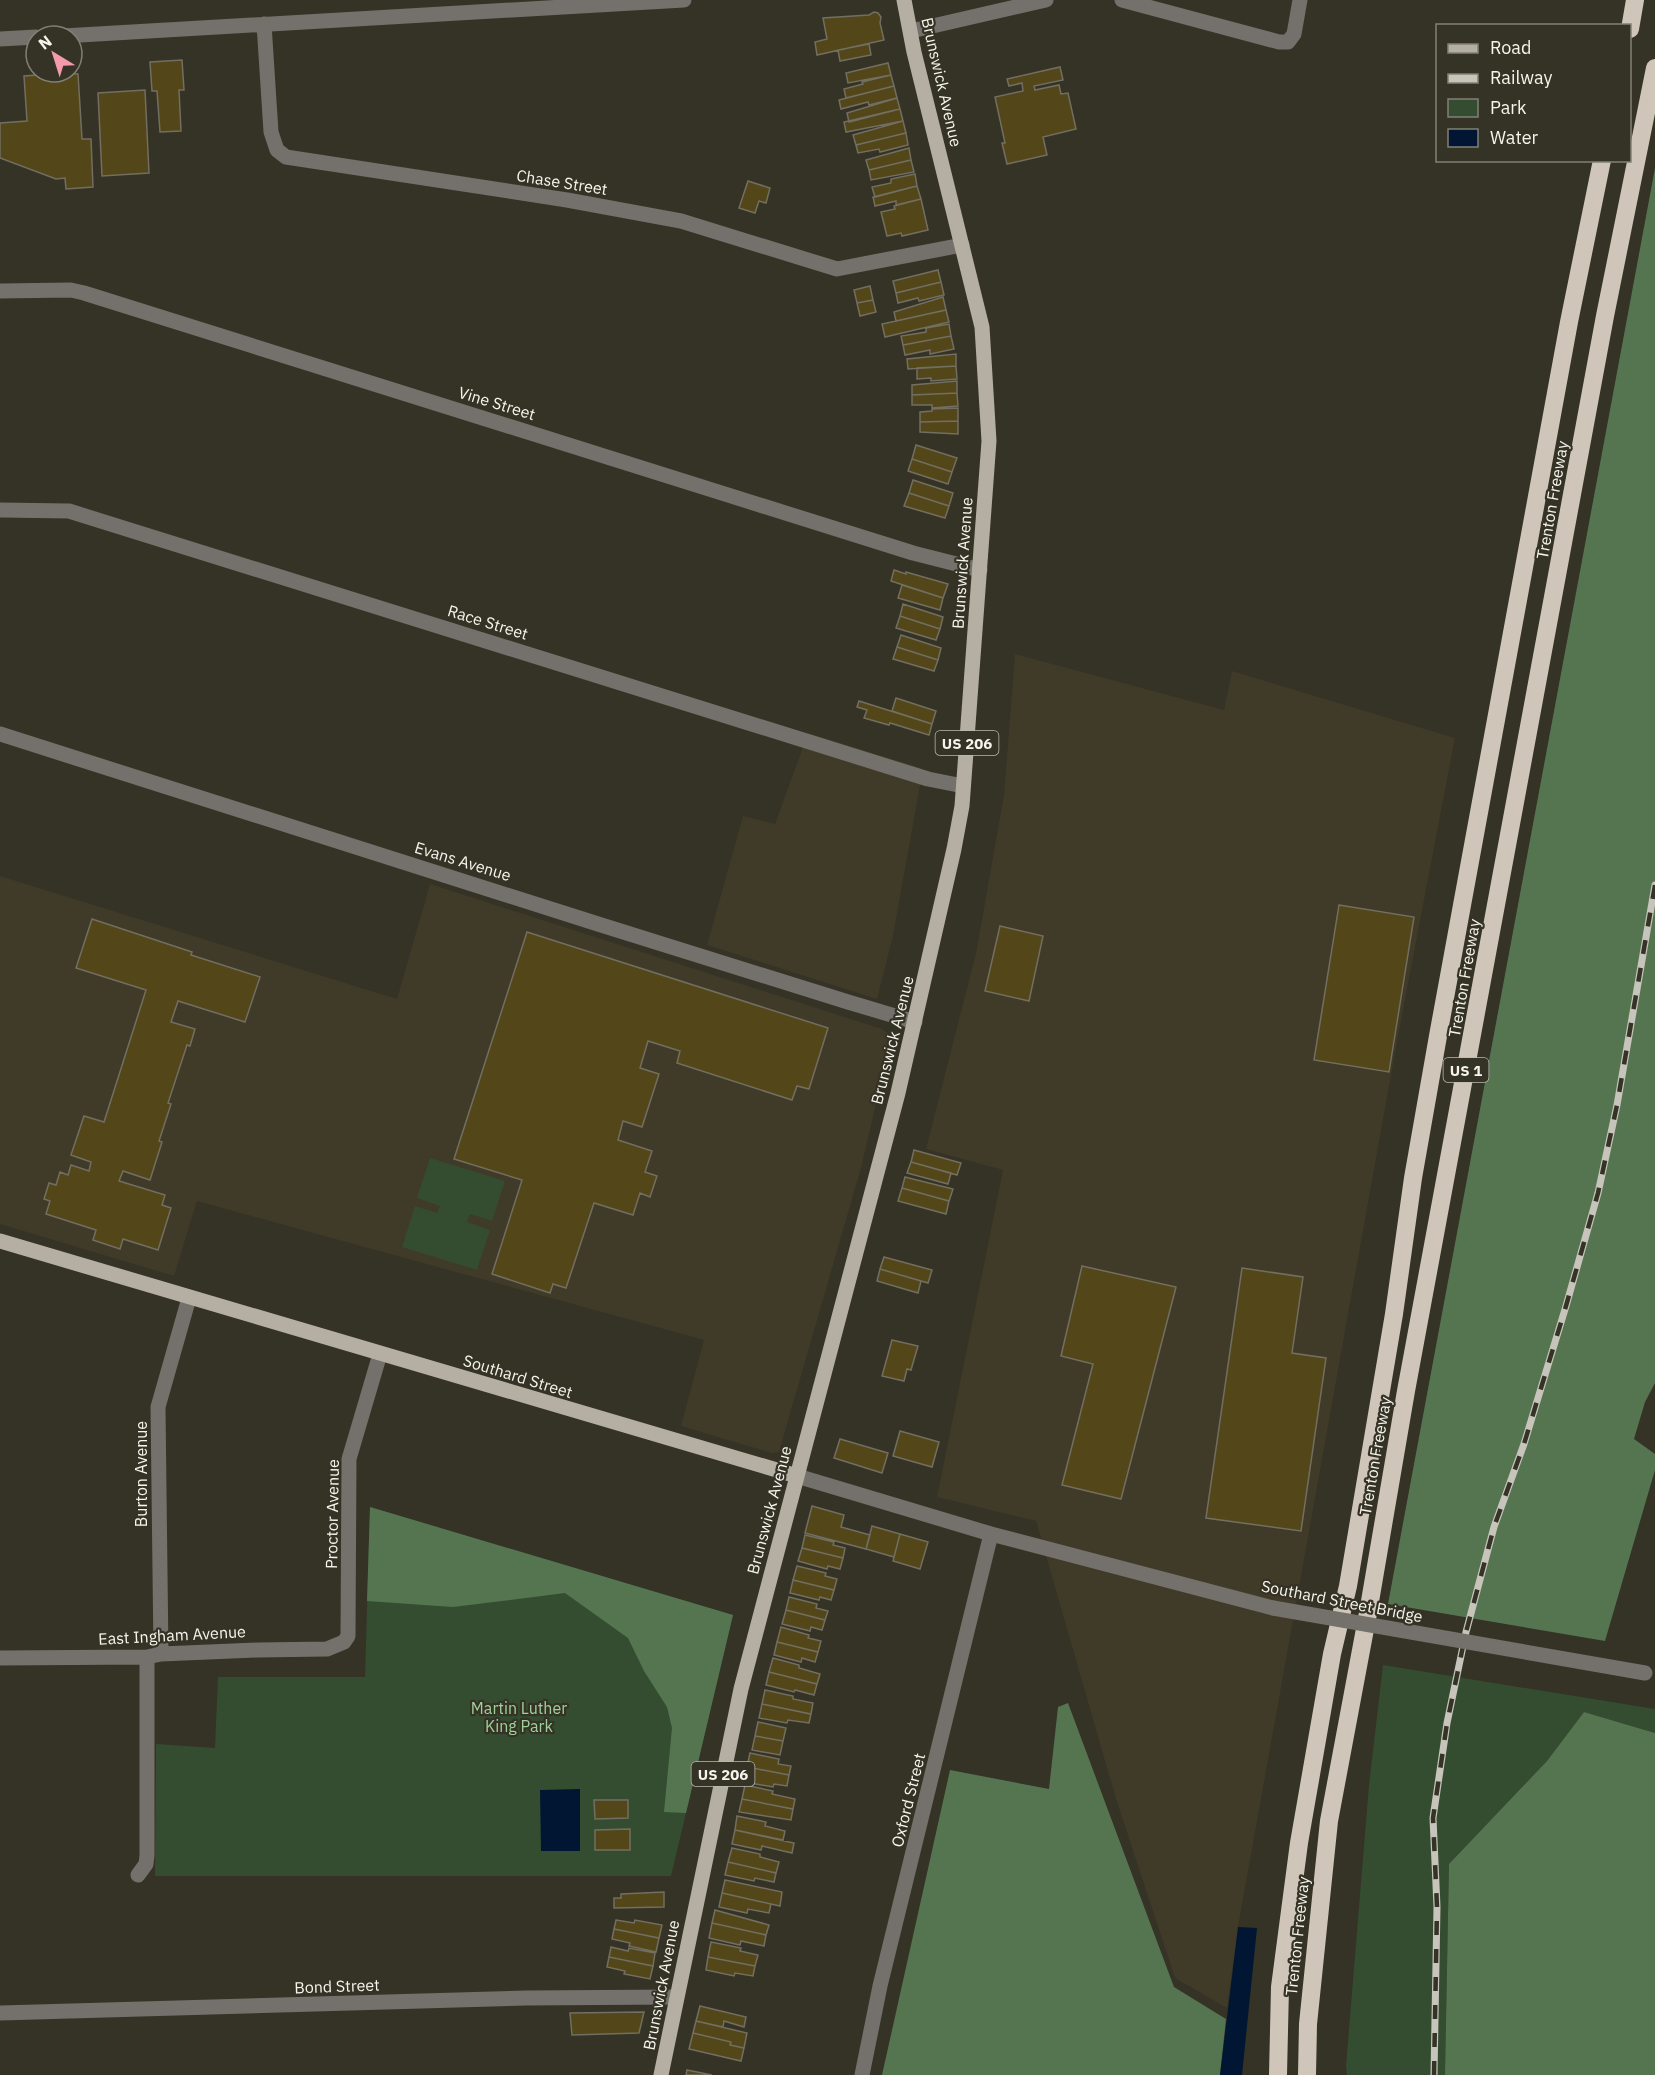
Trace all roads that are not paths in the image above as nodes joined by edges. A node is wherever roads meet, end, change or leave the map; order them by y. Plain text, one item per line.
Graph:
1 (408, 0) edge
2 (684, 0) edge
3 (904, 0) edge
4 (1046, 0) edge
5 (1122, 0) edge
6 (1300, 0) edge
7 (1635, 0) edge
8 (624, 2) edge
9 (409, 16) junction
10 (264, 24) junction
11 (1630, 24) edge
12 (911, 31) junction
13 (84, 35) edge
14 (24, 38) edge
15 (0, 39) edge
16 (1655, 68) edge
17 (1602, 162) edge
18 (962, 245) junction
19 (0, 291) edge
20 (0, 510) edge
21 (980, 570) junction
22 (0, 734) edge
23 (963, 786) junction
24 (915, 1022) junction
25 (0, 1241) edge
26 (189, 1298) junction
27 (380, 1354) junction
28 (797, 1476) junction
29 (991, 1534) junction
30 (1027, 1543) joint
31 (344, 1642) joint
32 (154, 1655) junction
33 (0, 1658) edge
34 (1650, 1674) edge
35 (138, 1875) dead end
36 (676, 1997) junction
37 (0, 2013) edge
38 (661, 2075) edge
39 (862, 2075) edge
40 (1278, 2075) edge
41 (1307, 2075) edge

1 - 9 street
2 - 8 street
3 - 12 main road, Brunswick Avenue / US 206
4 - 12 street
5 - 6 street
7 - 11 highway
8 - 9 street
9 - 10 street
10 - 13 street
10 - 18 street, Chase Street
12 - 18 main road, Brunswick Avenue / US 206
14 - 15 street
16 - 41 highway, Trenton Freeway / US 1
17 - 40 highway, Trenton Freeway / US 1
18 - 21 main road, Brunswick Avenue / US 206
19 - 21 street, Vine Street
20 - 23 street, Race Street
21 - 23 main road, Brunswick Avenue / US 206
22 - 24 street, Evans Avenue
23 - 24 main road, Brunswick Avenue / US 206
24 - 28 main road, Brunswick Avenue / US 206
25 - 26 main road, Southard Street
26 - 27 main road, Southard Street
26 - 32 street, Burton Avenue
27 - 28 main road, Southard Street
27 - 31 street, Proctor Avenue
28 - 29 street, Southard Street
28 - 36 main road, Brunswick Avenue / US 206
29 - 30 street, Southard Street
29 - 39 street, Oxford Street
30 - 34 street, Southard Street Bridge, bridge
31 - 32 street, East Ingham Avenue
32 - 33 street, East Ingham Avenue
32 - 35 street, Burton Avenue
36 - 37 street, Bond Street
36 - 38 main road, Brunswick Avenue / US 206

